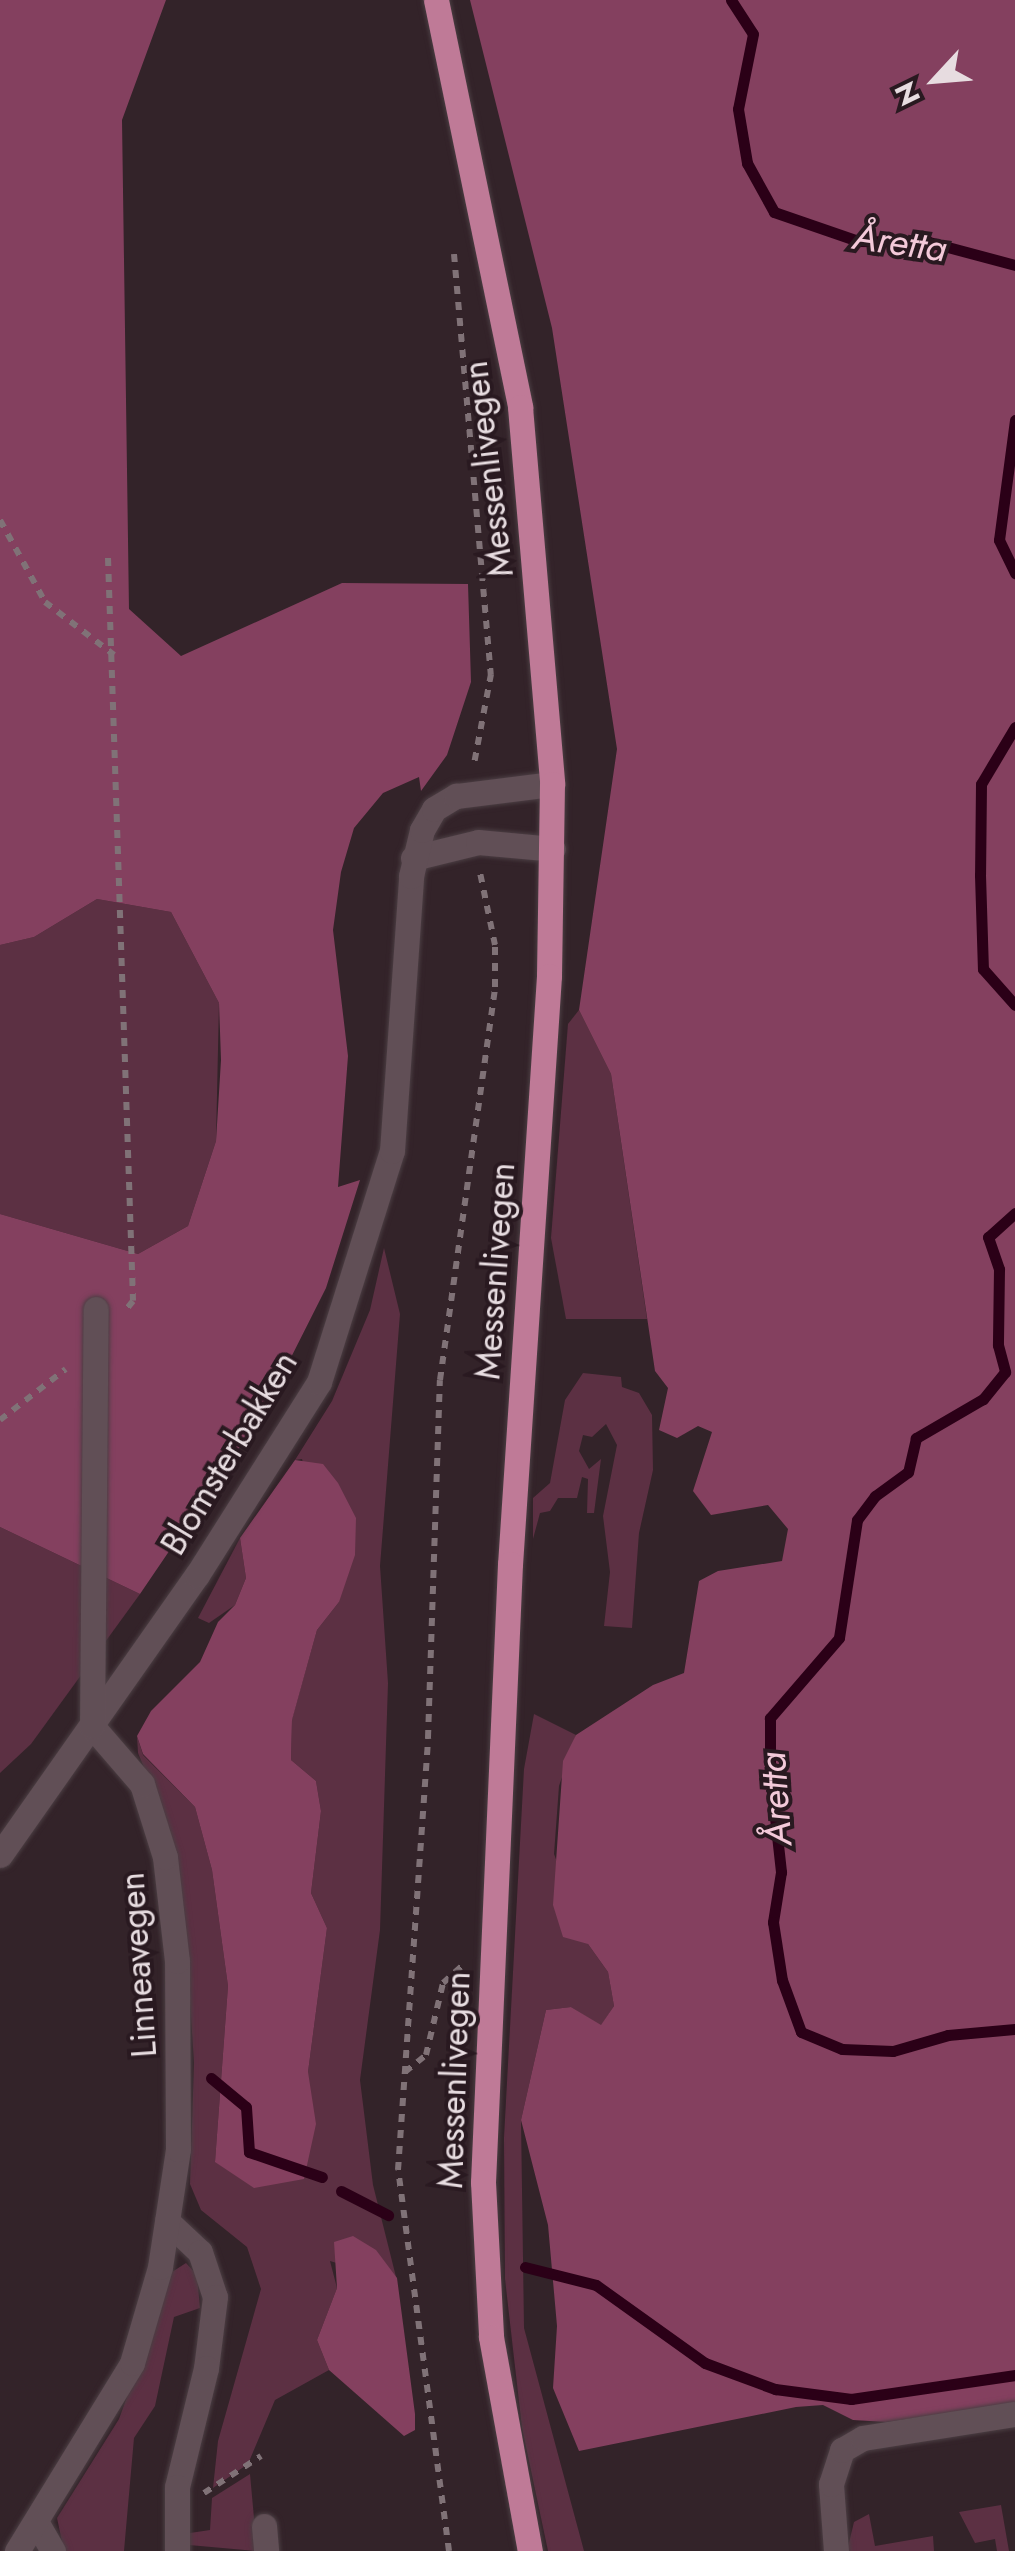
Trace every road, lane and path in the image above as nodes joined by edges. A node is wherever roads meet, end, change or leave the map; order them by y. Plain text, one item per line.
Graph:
1 (436, 0) edge
2 (454, 245) dead end
3 (0, 520) edge
4 (108, 558) dead end
5 (114, 656) junction
6 (472, 774) dead end
7 (552, 784) junction
8 (553, 849) junction
9 (413, 858) junction
10 (478, 867) dead end
11 (96, 1310) dead end
12 (96, 1344) junction
13 (0, 1420) edge
14 (92, 1726) junction
15 (0, 1855) edge
16 (493, 1966) junction
17 (405, 2072) junction
18 (166, 2220) junction
19 (1015, 2414) edge
20 (261, 2456) dead end
21 (177, 2487) junction
22 (38, 2525) junction
23 (17, 2551) edge
24 (53, 2551) edge
25 (177, 2551) edge
26 (449, 2551) edge
27 (530, 2551) edge
28 (836, 2551) edge

1 - 7 main road, Messenlivegen
2 - 6 path
3 - 5 path
4 - 5 path
5 - 12 path
7 - 8 main road, Messenlivegen
7 - 9 street, Blomsterbakken
8 - 9 street
8 - 16 main road, Messenlivegen
9 - 14 street, Blomsterbakken
10 - 17 path
11 - 12 street
12 - 13 path
12 - 14 street
14 - 15 street, Blomsterbakken
14 - 18 street, Linneavegen
16 - 17 path
16 - 27 main road, Messenlivegen
17 - 26 path
18 - 21 street
18 - 22 street, Linneavegen
19 - 28 street
20 - 21 path
21 - 25 street
22 - 23 street, Linneavegen
22 - 24 street

